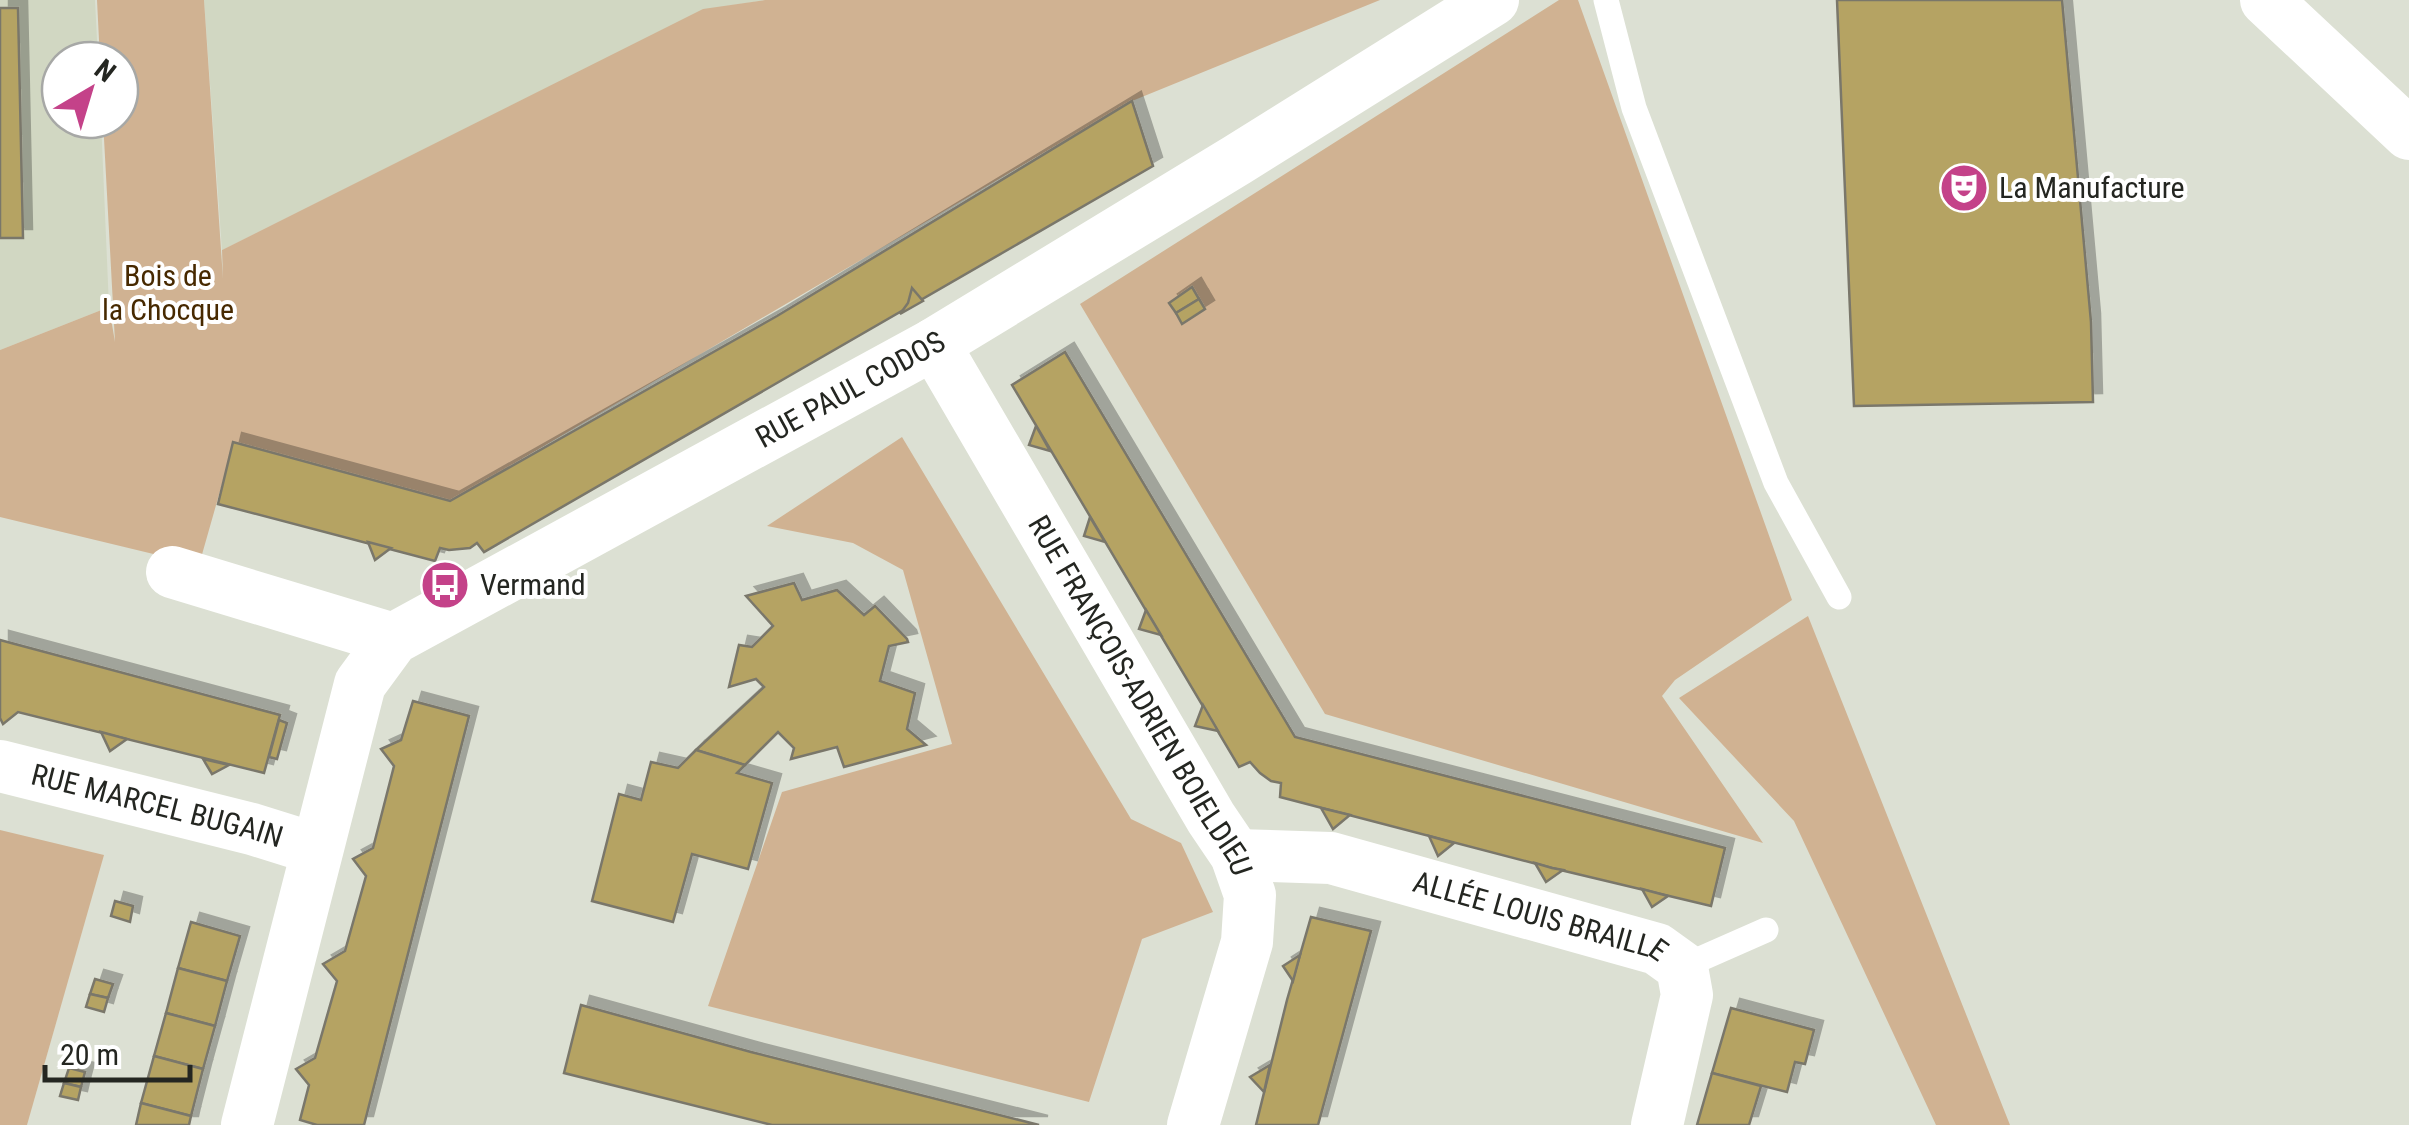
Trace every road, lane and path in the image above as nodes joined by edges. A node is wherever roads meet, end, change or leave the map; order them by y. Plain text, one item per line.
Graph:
1 (1493, 0) edge
2 (1606, 0) edge
3 (2266, 0) edge
4 (2409, 134) edge
5 (934, 344) junction
6 (172, 572) dead end
7 (1839, 597) dead end
8 (394, 639) junction
9 (0, 766) edge
10 (316, 849) junction
11 (1236, 854) junction
12 (1766, 930) dead end
13 (1682, 966) junction
14 (247, 1125) edge
15 (1194, 1125) edge
16 (1658, 1125) edge

1 - 5 street, RUE PAUL CODOS
2 - 7 lane
3 - 4 street
5 - 8 street, RUE PAUL CODOS
5 - 11 street, RUE FRANÇOIS-ADRIEN BOIELDIEU
6 - 8 street
8 - 10 street
9 - 10 street, RUE MARCEL BUGAIN
10 - 14 street
11 - 13 street, ALLÉE LOUIS BRAILLE
11 - 15 street, RUE FRANÇOIS-ADRIEN BOIELDIEU
12 - 13 lane
13 - 16 street, ALLÉE LOUIS BRAILLE

